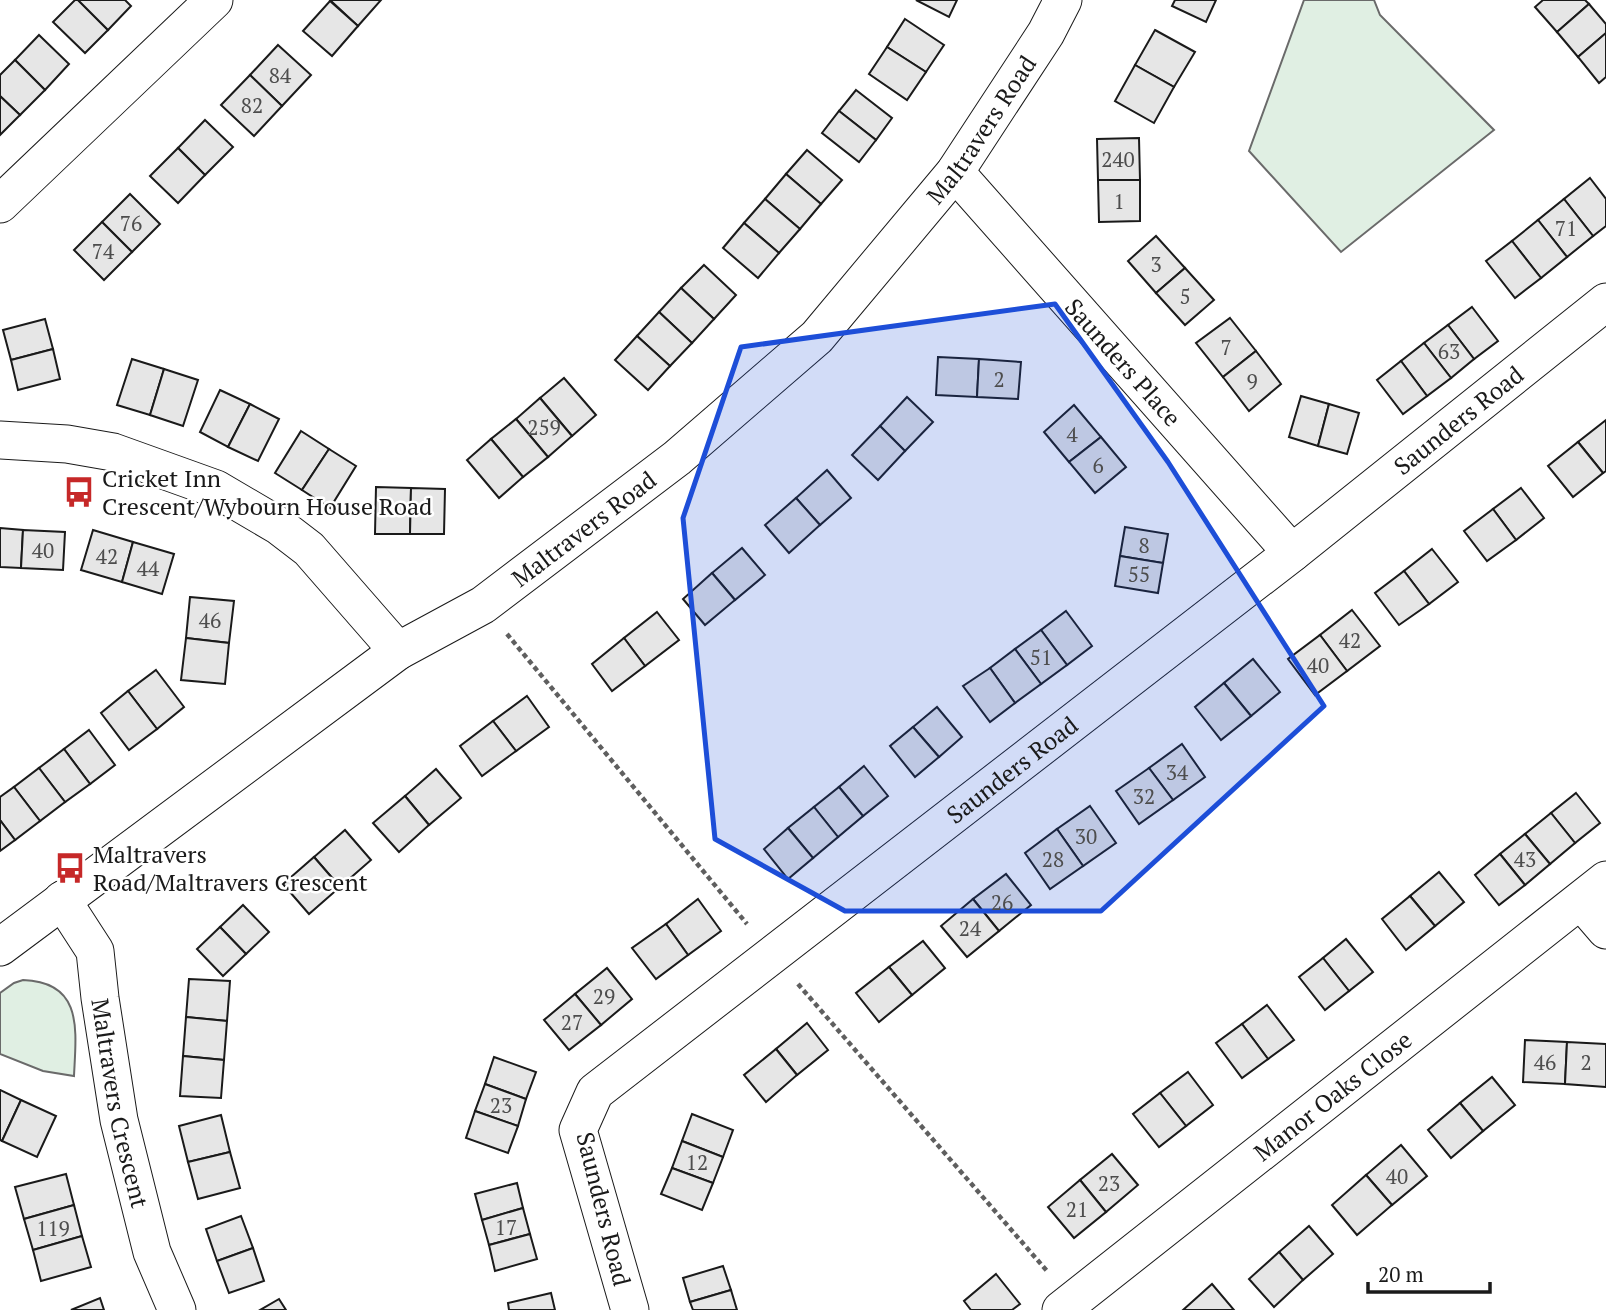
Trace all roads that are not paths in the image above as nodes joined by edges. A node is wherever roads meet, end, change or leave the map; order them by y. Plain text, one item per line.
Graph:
1 (215, 0) edge
2 (1063, 0) edge
3 (955, 172) junction
4 (0, 204) edge
5 (1606, 302) edge
6 (0, 440) edge
7 (1292, 553) junction
8 (398, 651) junction
9 (1593, 890) edge
10 (62, 900) junction
11 (1606, 930) edge
12 (0, 947) edge
13 (177, 1310) edge
14 (630, 1310) edge
15 (1061, 1310) edge

1 - 4 street
2 - 3 street, Maltravers Road
3 - 7 street, Saunders Place
3 - 8 street, Maltravers Road
5 - 7 street, Saunders Road
6 - 8 street
7 - 14 street, Saunders Road
8 - 10 street, Maltravers Road
9 - 11 street
9 - 15 street, Manor Oaks Close
10 - 12 street, Maltravers Road
10 - 13 street, Maltravers Crescent

